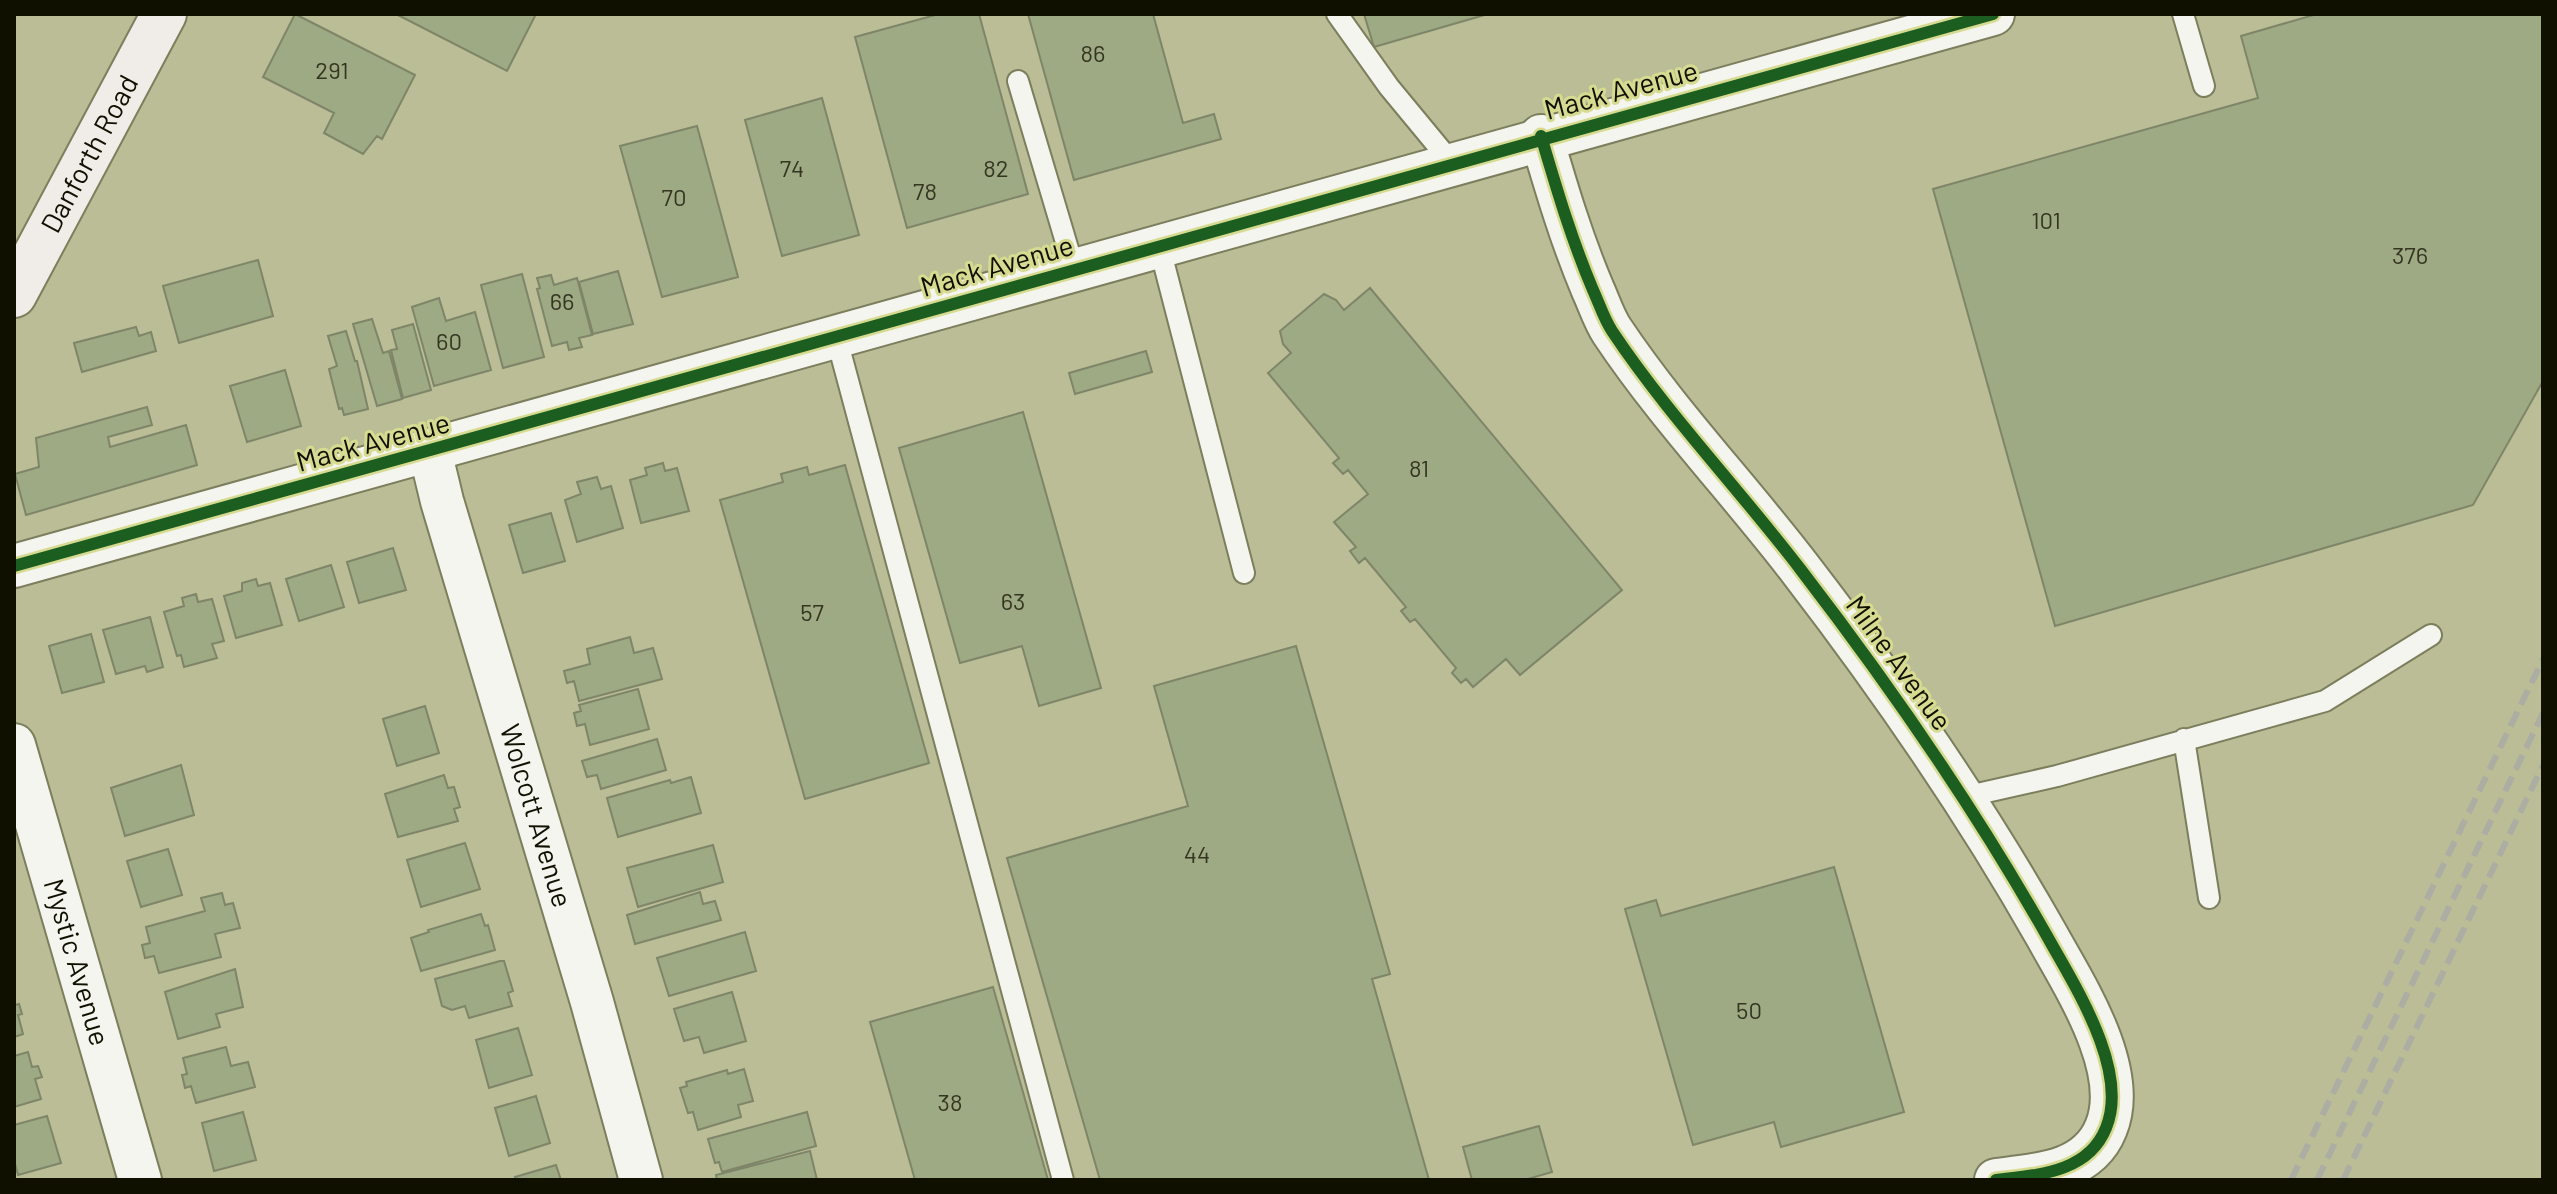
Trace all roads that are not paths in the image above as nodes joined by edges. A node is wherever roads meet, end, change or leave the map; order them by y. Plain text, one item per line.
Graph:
1 (164, 14) edge
2 (1337, 14) edge
3 (1993, 14) edge
4 (2183, 14) edge
5 (1018, 81) dead end
6 (2204, 86) dead end
7 (1541, 136) junction
8 (1451, 162) junction
9 (1159, 245) junction
10 (1074, 269) junction
11 (14, 295) edge
12 (836, 336) junction
13 (430, 451) junction
14 (14, 566) edge
15 (1244, 573) dead end
16 (2431, 635) dead end
17 (2184, 739) junction
18 (14, 745) edge
19 (1964, 797) junction
20 (2209, 898) dead end
21 (140, 1180) edge
22 (641, 1180) edge
23 (1063, 1180) edge
24 (1996, 1180) edge

1 - 11 main road, Danforth Road
2 - 8 lane
3 - 7 street, Mack Avenue
4 - 6 lane
5 - 10 lane
7 - 8 street, Mack Avenue
7 - 19 street, Milne Avenue
8 - 9 street, Mack Avenue
9 - 10 street, Mack Avenue
9 - 15 lane
10 - 12 street, Mack Avenue
12 - 13 street, Mack Avenue
12 - 23 lane
13 - 14 street, Mack Avenue
13 - 22 street, Wolcott Avenue
16 - 17 lane
17 - 19 lane
17 - 20 lane
18 - 21 street, Mystic Avenue
19 - 24 street, Milne Avenue

